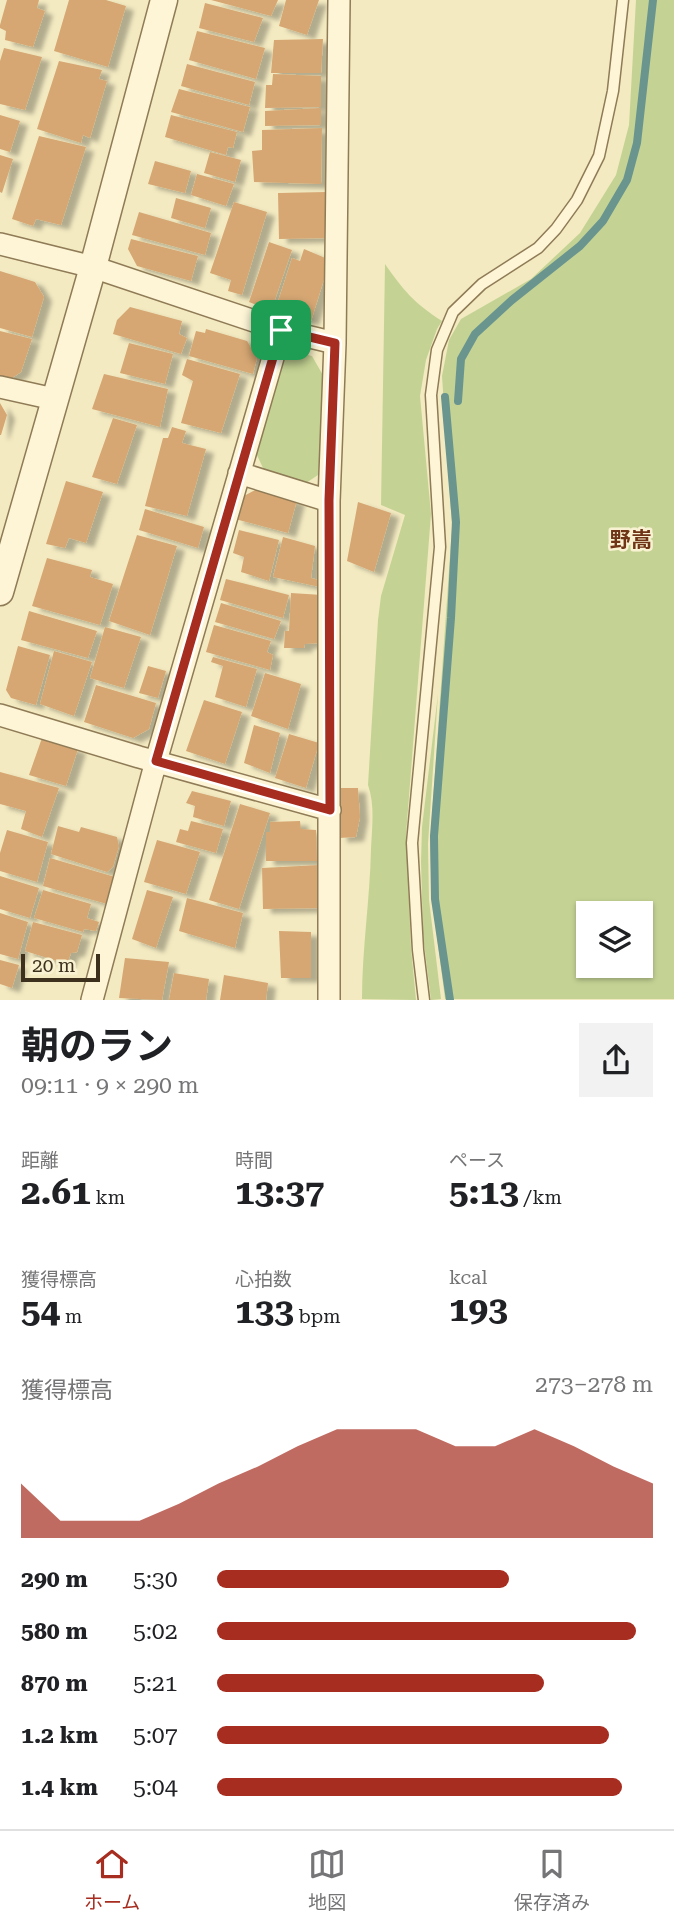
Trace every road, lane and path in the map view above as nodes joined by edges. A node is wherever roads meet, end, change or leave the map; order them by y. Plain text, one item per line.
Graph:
1 (164, 0) edge
2 (339, 0) edge
3 (623, 0) edge
4 (0, 244) edge
5 (93, 267) junction
6 (281, 330) junction
7 (335, 343) junction
8 (0, 387) edge
9 (54, 399) junction
10 (239, 473) junction
11 (329, 500) junction
12 (0, 592) edge
13 (0, 715) edge
14 (156, 761) junction
15 (330, 810) junction
16 (92, 999) edge
17 (329, 999) edge
18 (424, 999) edge

1 - 5 street
2 - 7 street
3 - 18 lane
4 - 5 street
5 - 6 street
5 - 9 street
6 - 7 street
6 - 10 street
7 - 11 street
8 - 9 street
9 - 12 street
10 - 11 street
10 - 14 street
11 - 15 street
13 - 14 street
14 - 15 street
14 - 16 street
15 - 17 street

